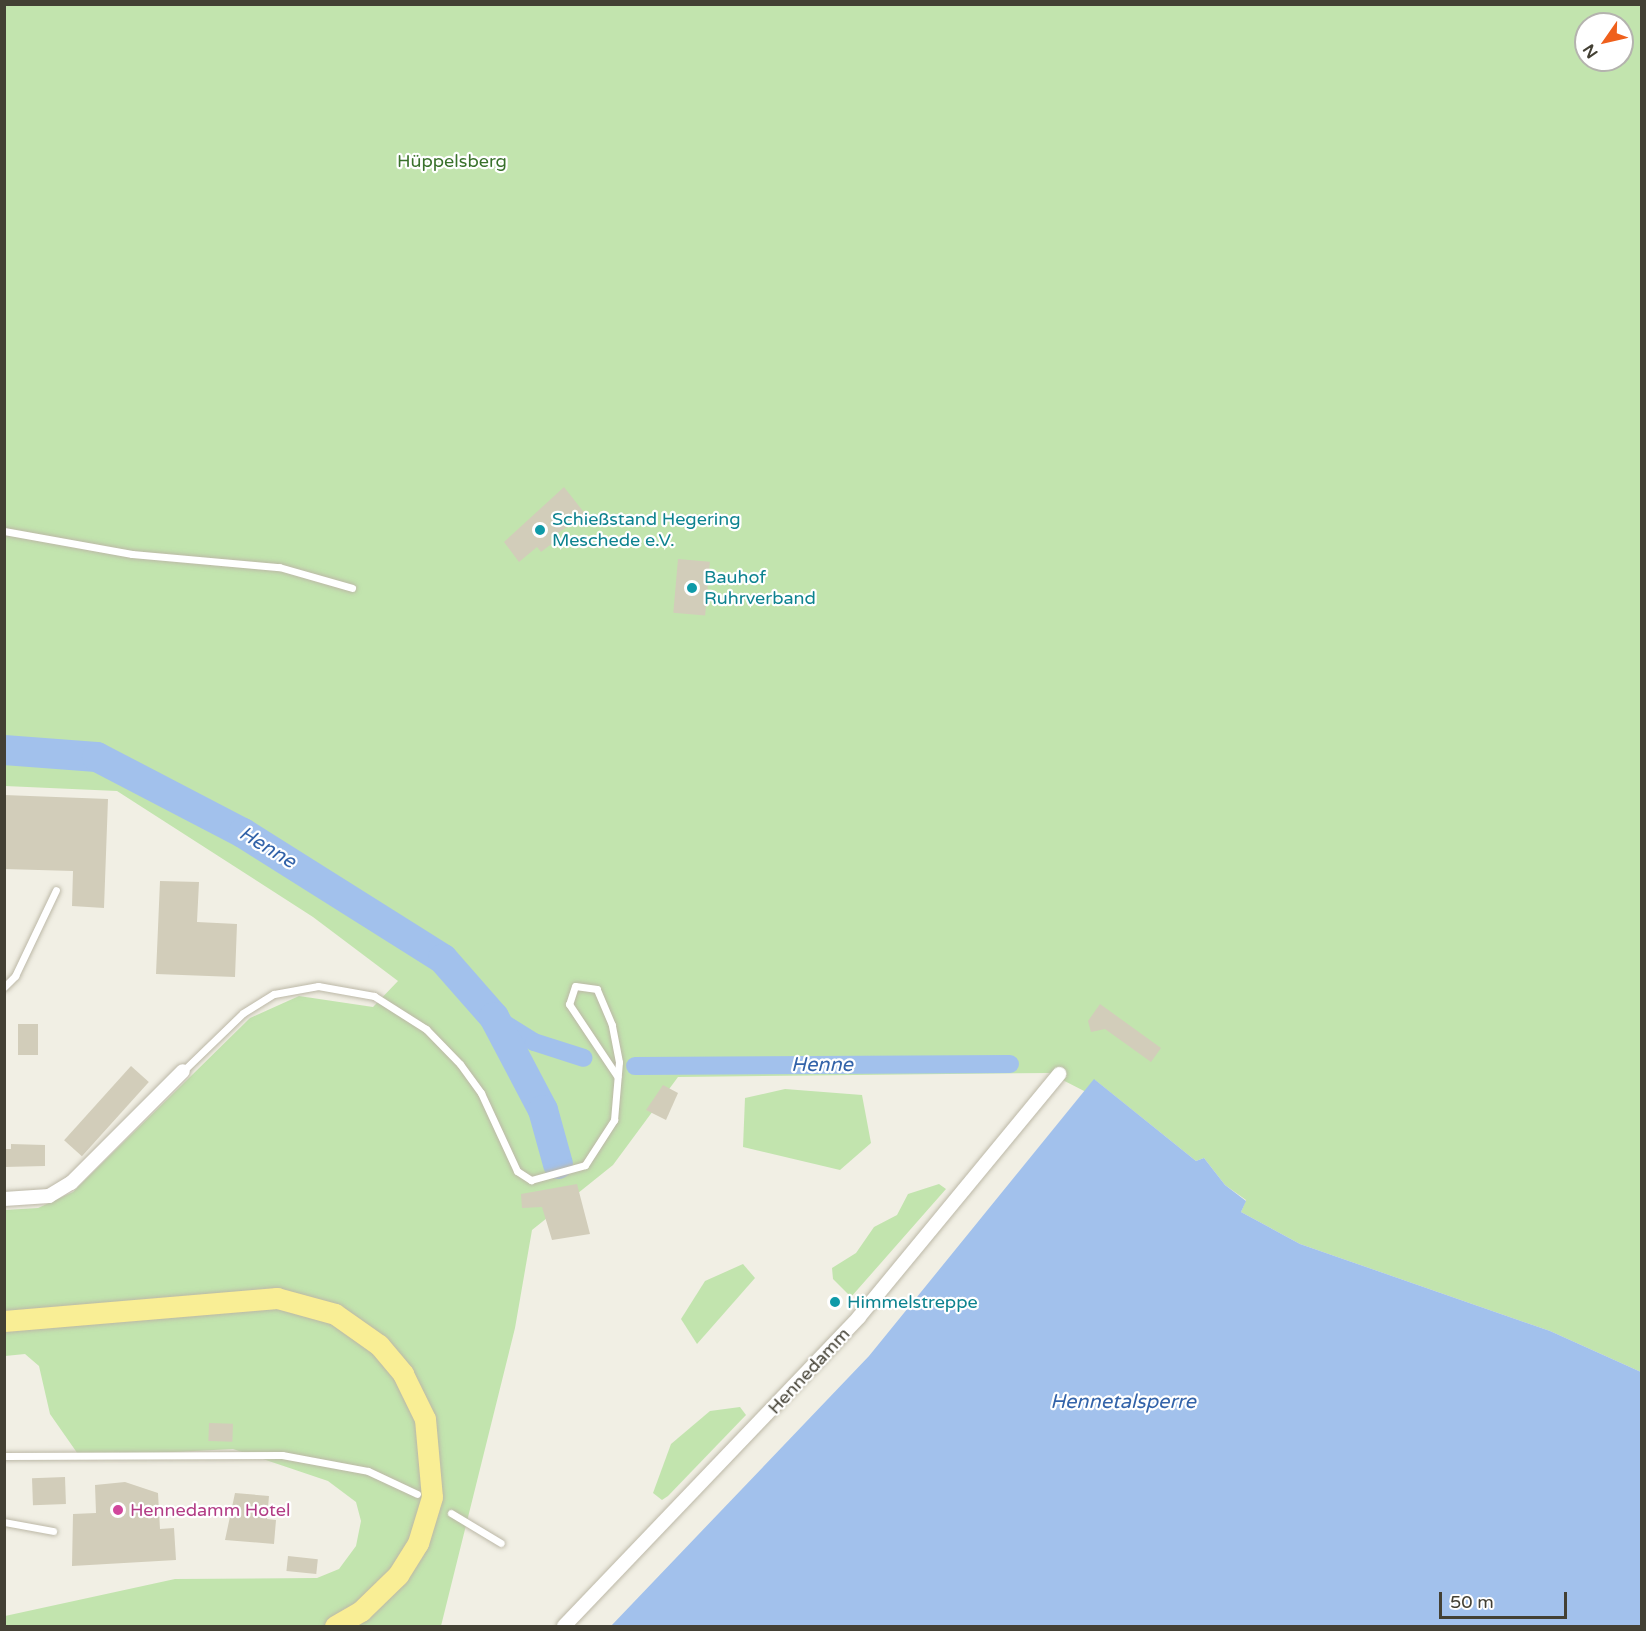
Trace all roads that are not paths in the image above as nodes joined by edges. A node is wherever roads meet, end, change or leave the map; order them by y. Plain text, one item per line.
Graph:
1 (4, 531) edge
2 (352, 588) dead end
3 (56, 890) dead end
4 (4, 987) edge
5 (183, 1071) joint
6 (1059, 1074) dead end
7 (617, 1076) junction
8 (4, 1199) edge
9 (4, 1321) edge
10 (4, 1456) edge
11 (417, 1494) dead end
12 (451, 1513) dead end
13 (4, 1522) edge
14 (53, 1531) dead end
15 (501, 1543) dead end
16 (335, 1626) edge
17 (564, 1626) edge

1 - 2 lane
3 - 4 lane
5 - 7 lane
5 - 8 street
6 - 17 street, Hennedamm
7 - 7 lane
9 - 16 main road
10 - 11 lane
12 - 15 lane
13 - 14 lane

